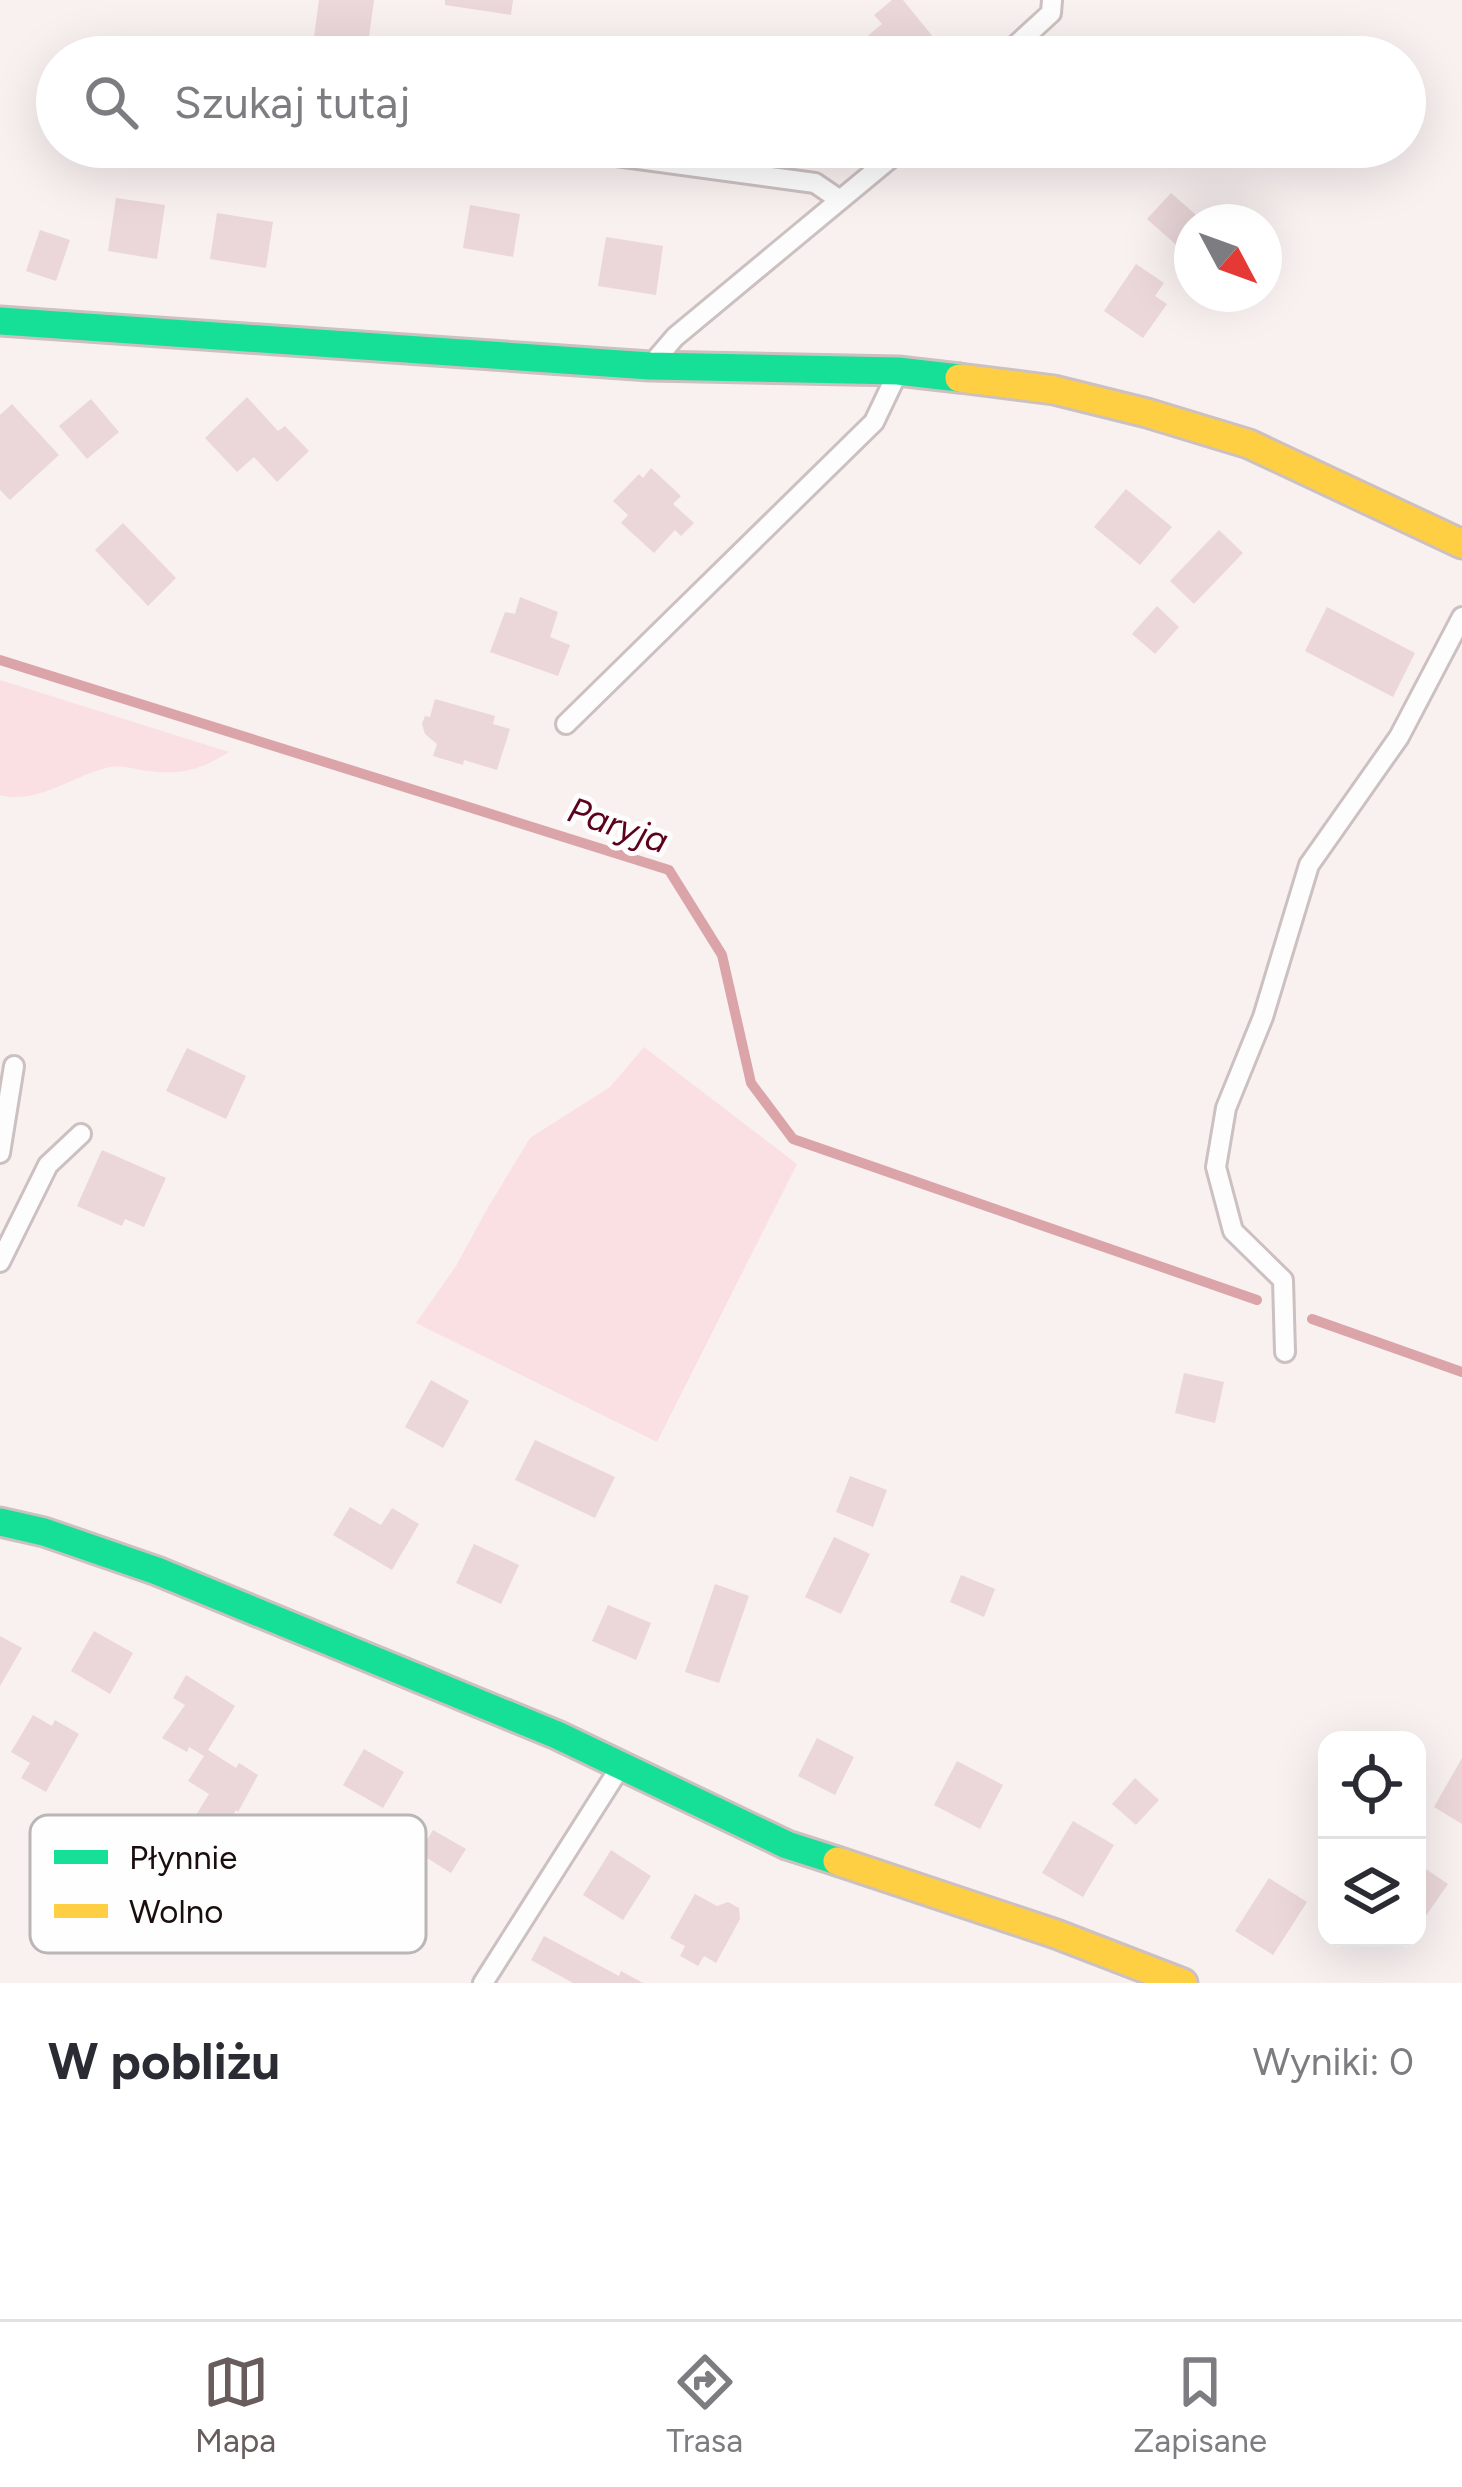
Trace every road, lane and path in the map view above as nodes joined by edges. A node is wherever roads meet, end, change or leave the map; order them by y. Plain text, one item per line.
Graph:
1 (1052, 0) edge
2 (1026, 36) edge
3 (700, 168) edge
4 (879, 168) edge
5 (840, 200) junction
6 (0, 320) edge
7 (650, 366) junction
8 (898, 371) junction
9 (1462, 544) edge
10 (1462, 617) edge
11 (566, 724) dead end
12 (14, 1066) dead end
13 (81, 1134) dead end
14 (0, 1153) edge
15 (0, 1262) edge
16 (1286, 1352) dead end
17 (0, 1522) edge
18 (621, 1767) junction
19 (1153, 1977) edge
20 (483, 1983) edge
21 (1183, 1983) edge

1 - 2 lane
3 - 5 lane
4 - 5 lane
5 - 7 lane
6 - 7 street
7 - 8 street
8 - 9 street
8 - 11 lane
10 - 16 lane
12 - 14 lane
13 - 15 lane
17 - 18 street
18 - 19 street
18 - 20 lane
19 - 21 street

